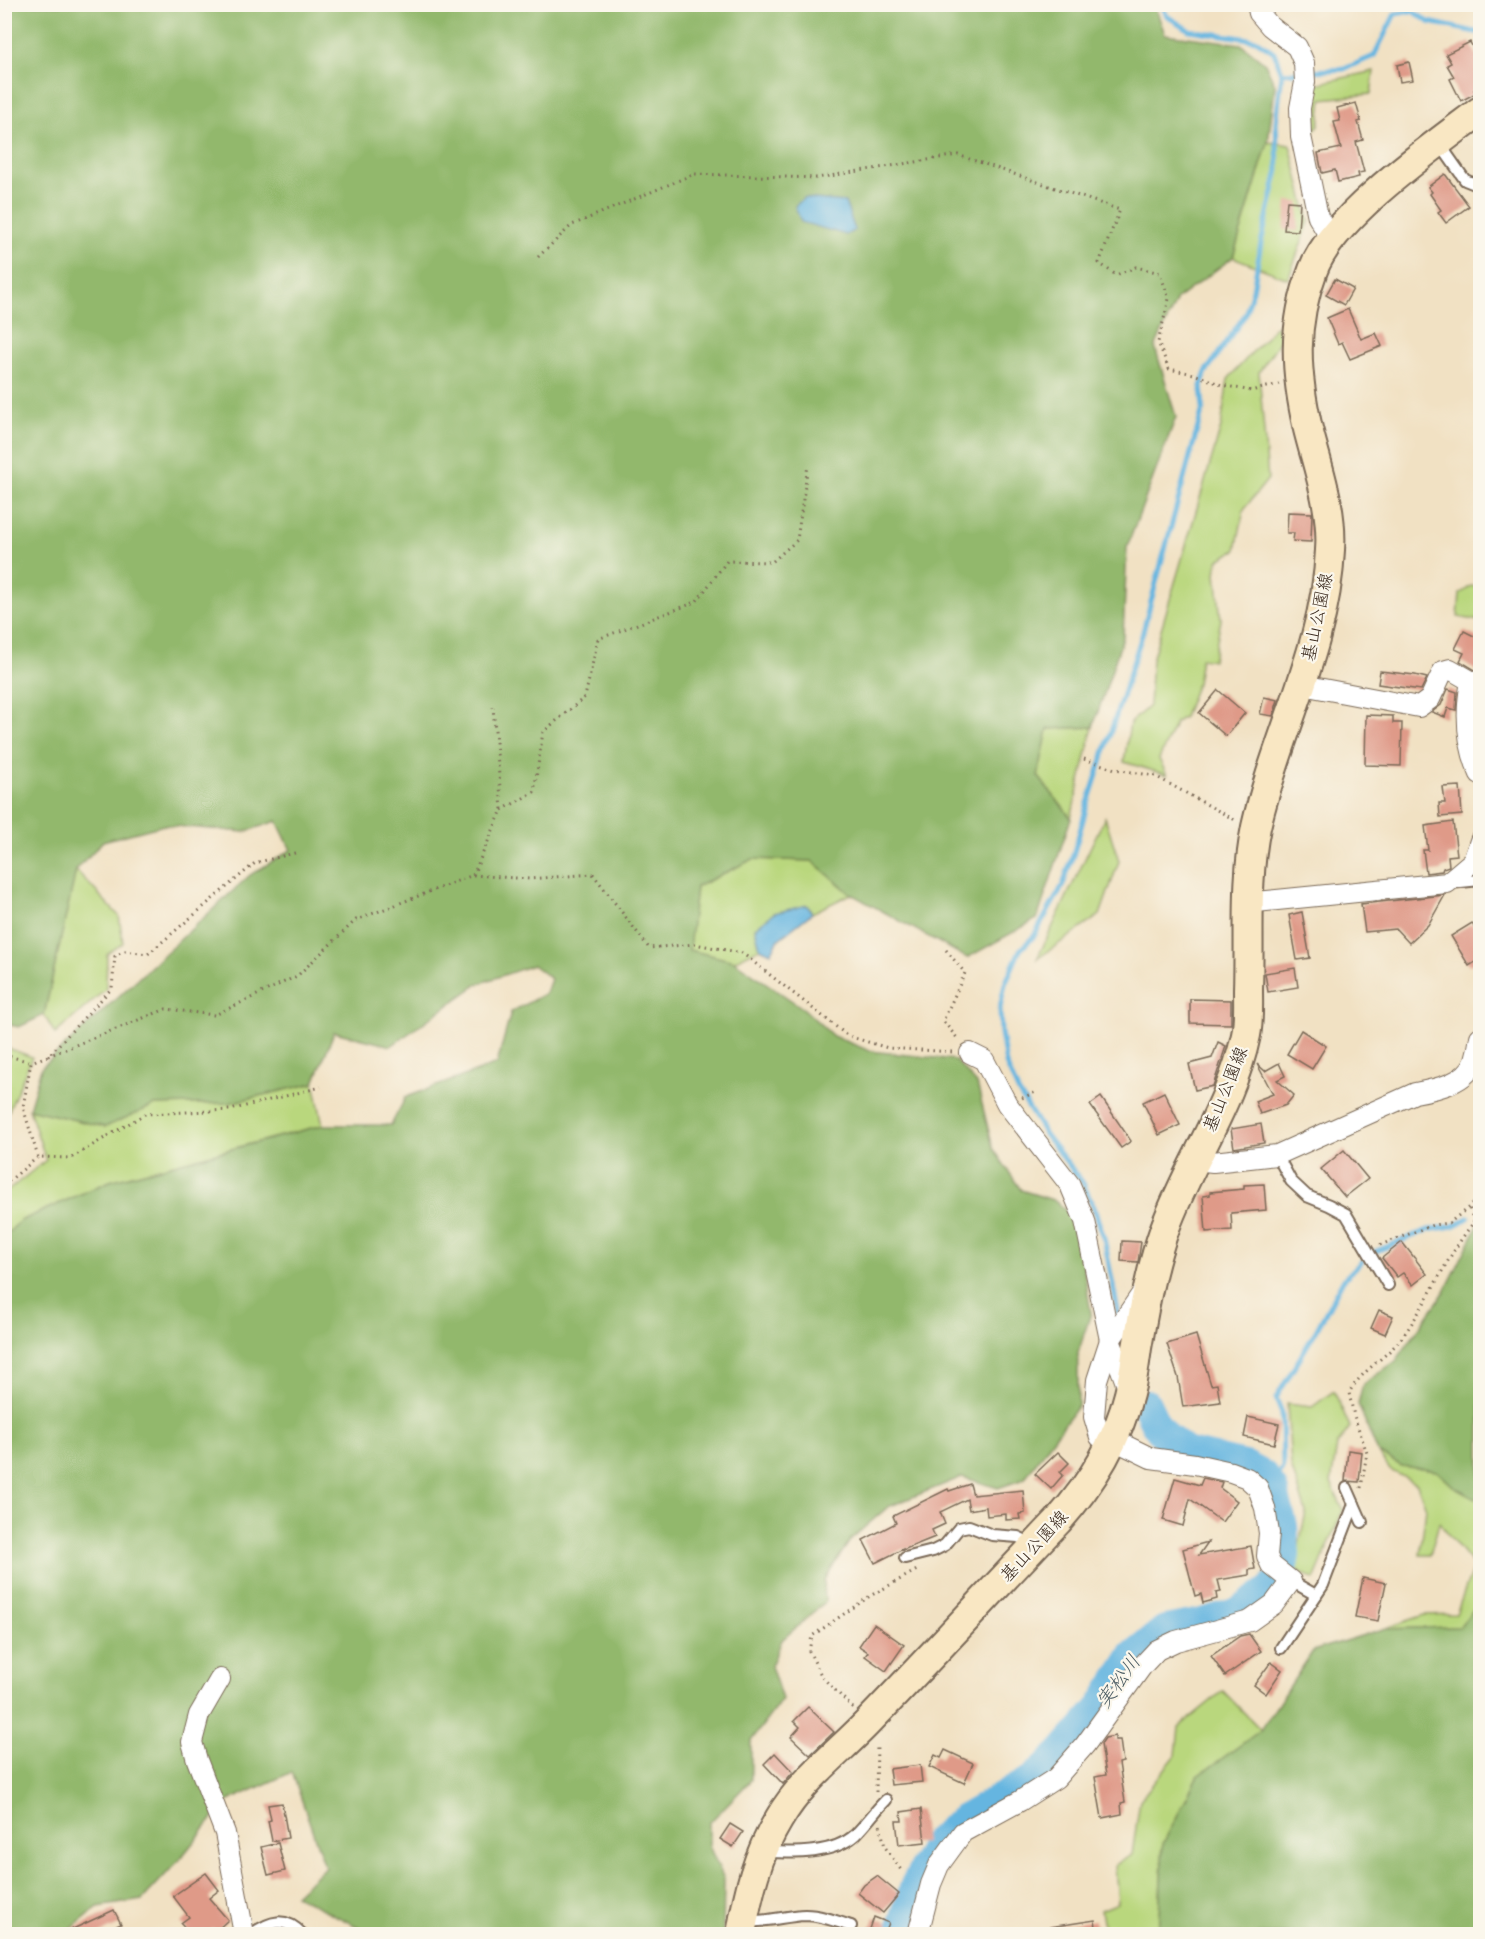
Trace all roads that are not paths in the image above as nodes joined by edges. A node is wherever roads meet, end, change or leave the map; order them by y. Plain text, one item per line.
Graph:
1 (1257, 4) edge
2 (1480, 111) edge
3 (1439, 142) junction
4 (1480, 186) edge
5 (1331, 239) junction
6 (1302, 685) junction
7 (1480, 774) edge
8 (1480, 841) edge
9 (1480, 880) edge
10 (1447, 883) junction
11 (1248, 903) junction
12 (1480, 1037) edge
13 (970, 1053) road end
14 (1477, 1066) edge
15 (1277, 1155) junction
16 (1194, 1160) junction
17 (1149, 1284) junction
18 (1388, 1285) dead end
19 (1110, 1340) junction
20 (1130, 1393) junction
21 (1114, 1440) junction
22 (1347, 1488) dead end
23 (1354, 1504) junction
24 (1362, 1522) dead end
25 (1035, 1545) junction
26 (905, 1558) dead end
27 (1291, 1581) junction
28 (1316, 1595) junction
29 (1281, 1648) dead end
30 (220, 1679) dead end
31 (886, 1800) dead end
32 (761, 1852) junction
33 (851, 1926) dead end
34 (743, 1928) edge
35 (244, 1935) edge
36 (252, 1935) edge
37 (302, 1935) edge
38 (918, 1935) edge

1 - 5 street
2 - 3 main road, 基山公園線
3 - 4 lane
3 - 5 main road, 基山公園線
5 - 6 main road, 基山公園線
6 - 7 street
6 - 11 main road, 基山公園線
8 - 10 street
9 - 10 lane
10 - 11 street
11 - 16 main road, 基山公園線
12 - 14 street
13 - 19 street
14 - 15 street
15 - 16 street
15 - 18 lane
16 - 17 main road, 基山公園線
17 - 19 street
17 - 20 main road, 基山公園線
19 - 20 street
19 - 21 street
20 - 21 main road, 基山公園線
21 - 25 main road, 基山公園線
21 - 27 street
22 - 23 lane
23 - 24 lane
23 - 28 lane
25 - 26 lane
25 - 32 main road, 基山公園線
27 - 28 lane
27 - 38 street
28 - 29 lane
30 - 35 street
31 - 32 lane
32 - 34 main road, 基山公園線
33 - 34 lane
36 - 37 lane

